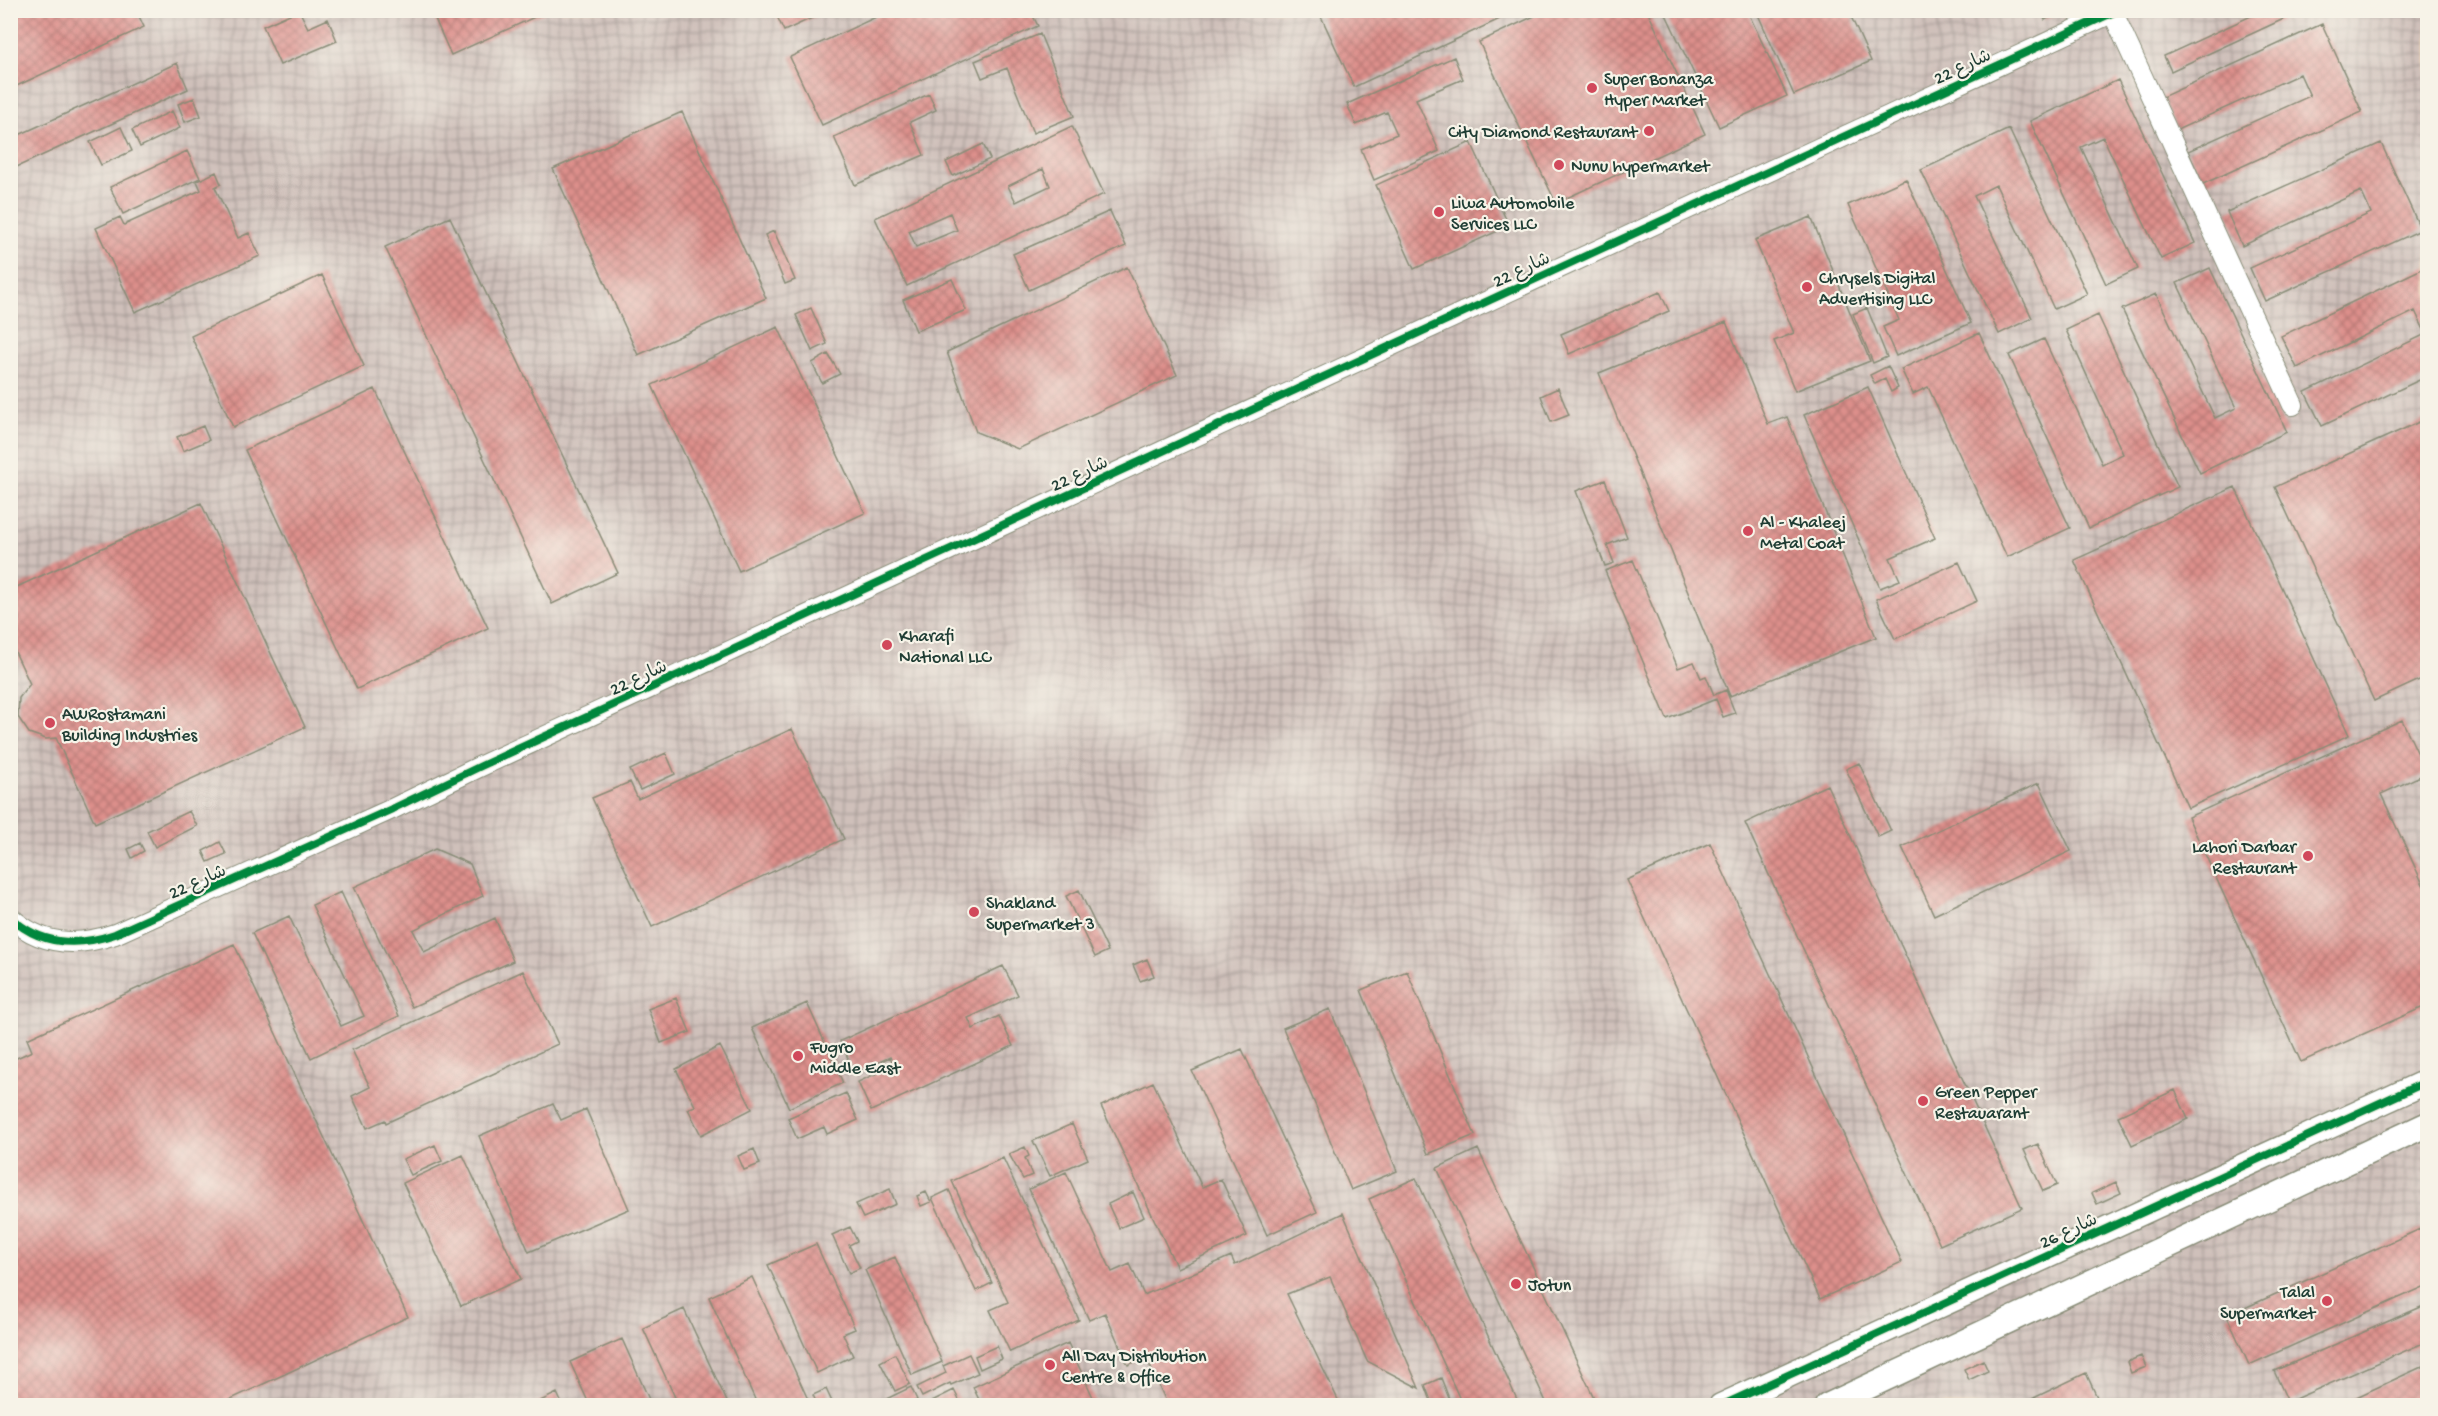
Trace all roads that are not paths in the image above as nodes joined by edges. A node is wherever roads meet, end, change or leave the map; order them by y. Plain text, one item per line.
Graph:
1 (2115, 12) edge
2 (2293, 405) dead end
3 (10, 917) edge
4 (2427, 1081) edge
5 (2427, 1124) edge
6 (1720, 1406) edge
7 (1827, 1406) edge

1 - 2 street
1 - 3 street, شارع 22
4 - 6 street, شارع 26
5 - 7 street

